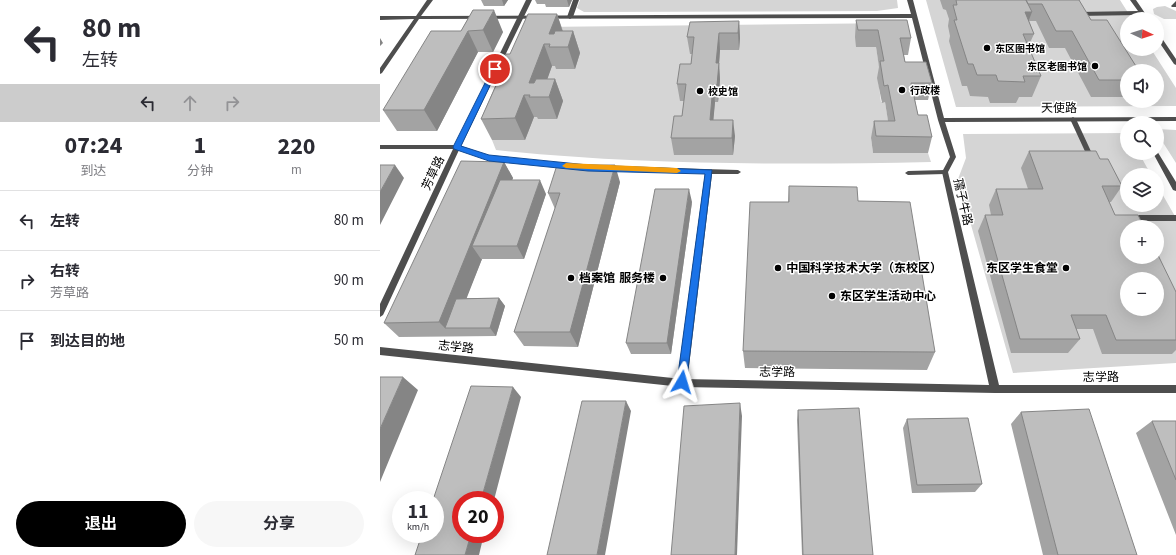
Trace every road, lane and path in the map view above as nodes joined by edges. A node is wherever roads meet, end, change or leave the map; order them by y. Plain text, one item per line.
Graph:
1 (430, 0) edge
2 (528, 0) edge
3 (576, 0) edge
4 (910, 0) edge
5 (1133, 0) edge
6 (1141, 12) edge
7 (1120, 13) edge
8 (1075, 14) edge
9 (914, 16) junction
10 (521, 17) junction
11 (570, 17) junction
12 (380, 18) edge
13 (418, 18) junction
14 (1164, 45) edge
15 (1176, 63) edge
16 (380, 72) edge
17 (1073, 119) junction
18 (1176, 119) edge
19 (941, 120) junction
20 (1120, 120) edge
21 (1164, 120) edge
22 (380, 147) edge
23 (457, 147) junction
24 (1160, 160) edge
25 (573, 166) edge
26 (596, 168) edge
27 (1096, 168) edge
28 (709, 172) junction
29 (738, 172) dead end
30 (944, 172) junction
31 (908, 173) dead end
32 (1176, 188) edge
33 (1118, 218) edge
34 (1176, 218) edge
35 (380, 313) edge
36 (380, 351) edge
37 (682, 382) junction
38 (994, 389) junction
39 (1176, 389) edge

1 - 13 street
2 - 10 street, 芳草路
3 - 11 street
4 - 9 street, 孺子牛路
5 - 6 street
7 - 8 street
9 - 11 street
9 - 19 street, 孺子牛路
10 - 11 street
10 - 13 street
10 - 23 street, 芳草路
12 - 13 street
13 - 16 street
14 - 15 street
17 - 19 street, 天使路
17 - 20 street, 天使路
17 - 27 street
18 - 21 street, 天使路
19 - 30 street, 孺子牛路
22 - 23 street
23 - 25 street
23 - 35 street, 芳草路
24 - 32 street
26 - 28 street
28 - 29 street
28 - 37 street
30 - 31 street
30 - 38 street, 孺子牛路
33 - 34 street
36 - 37 street, 志学路
37 - 38 street, 志学路
38 - 39 street, 志学路

